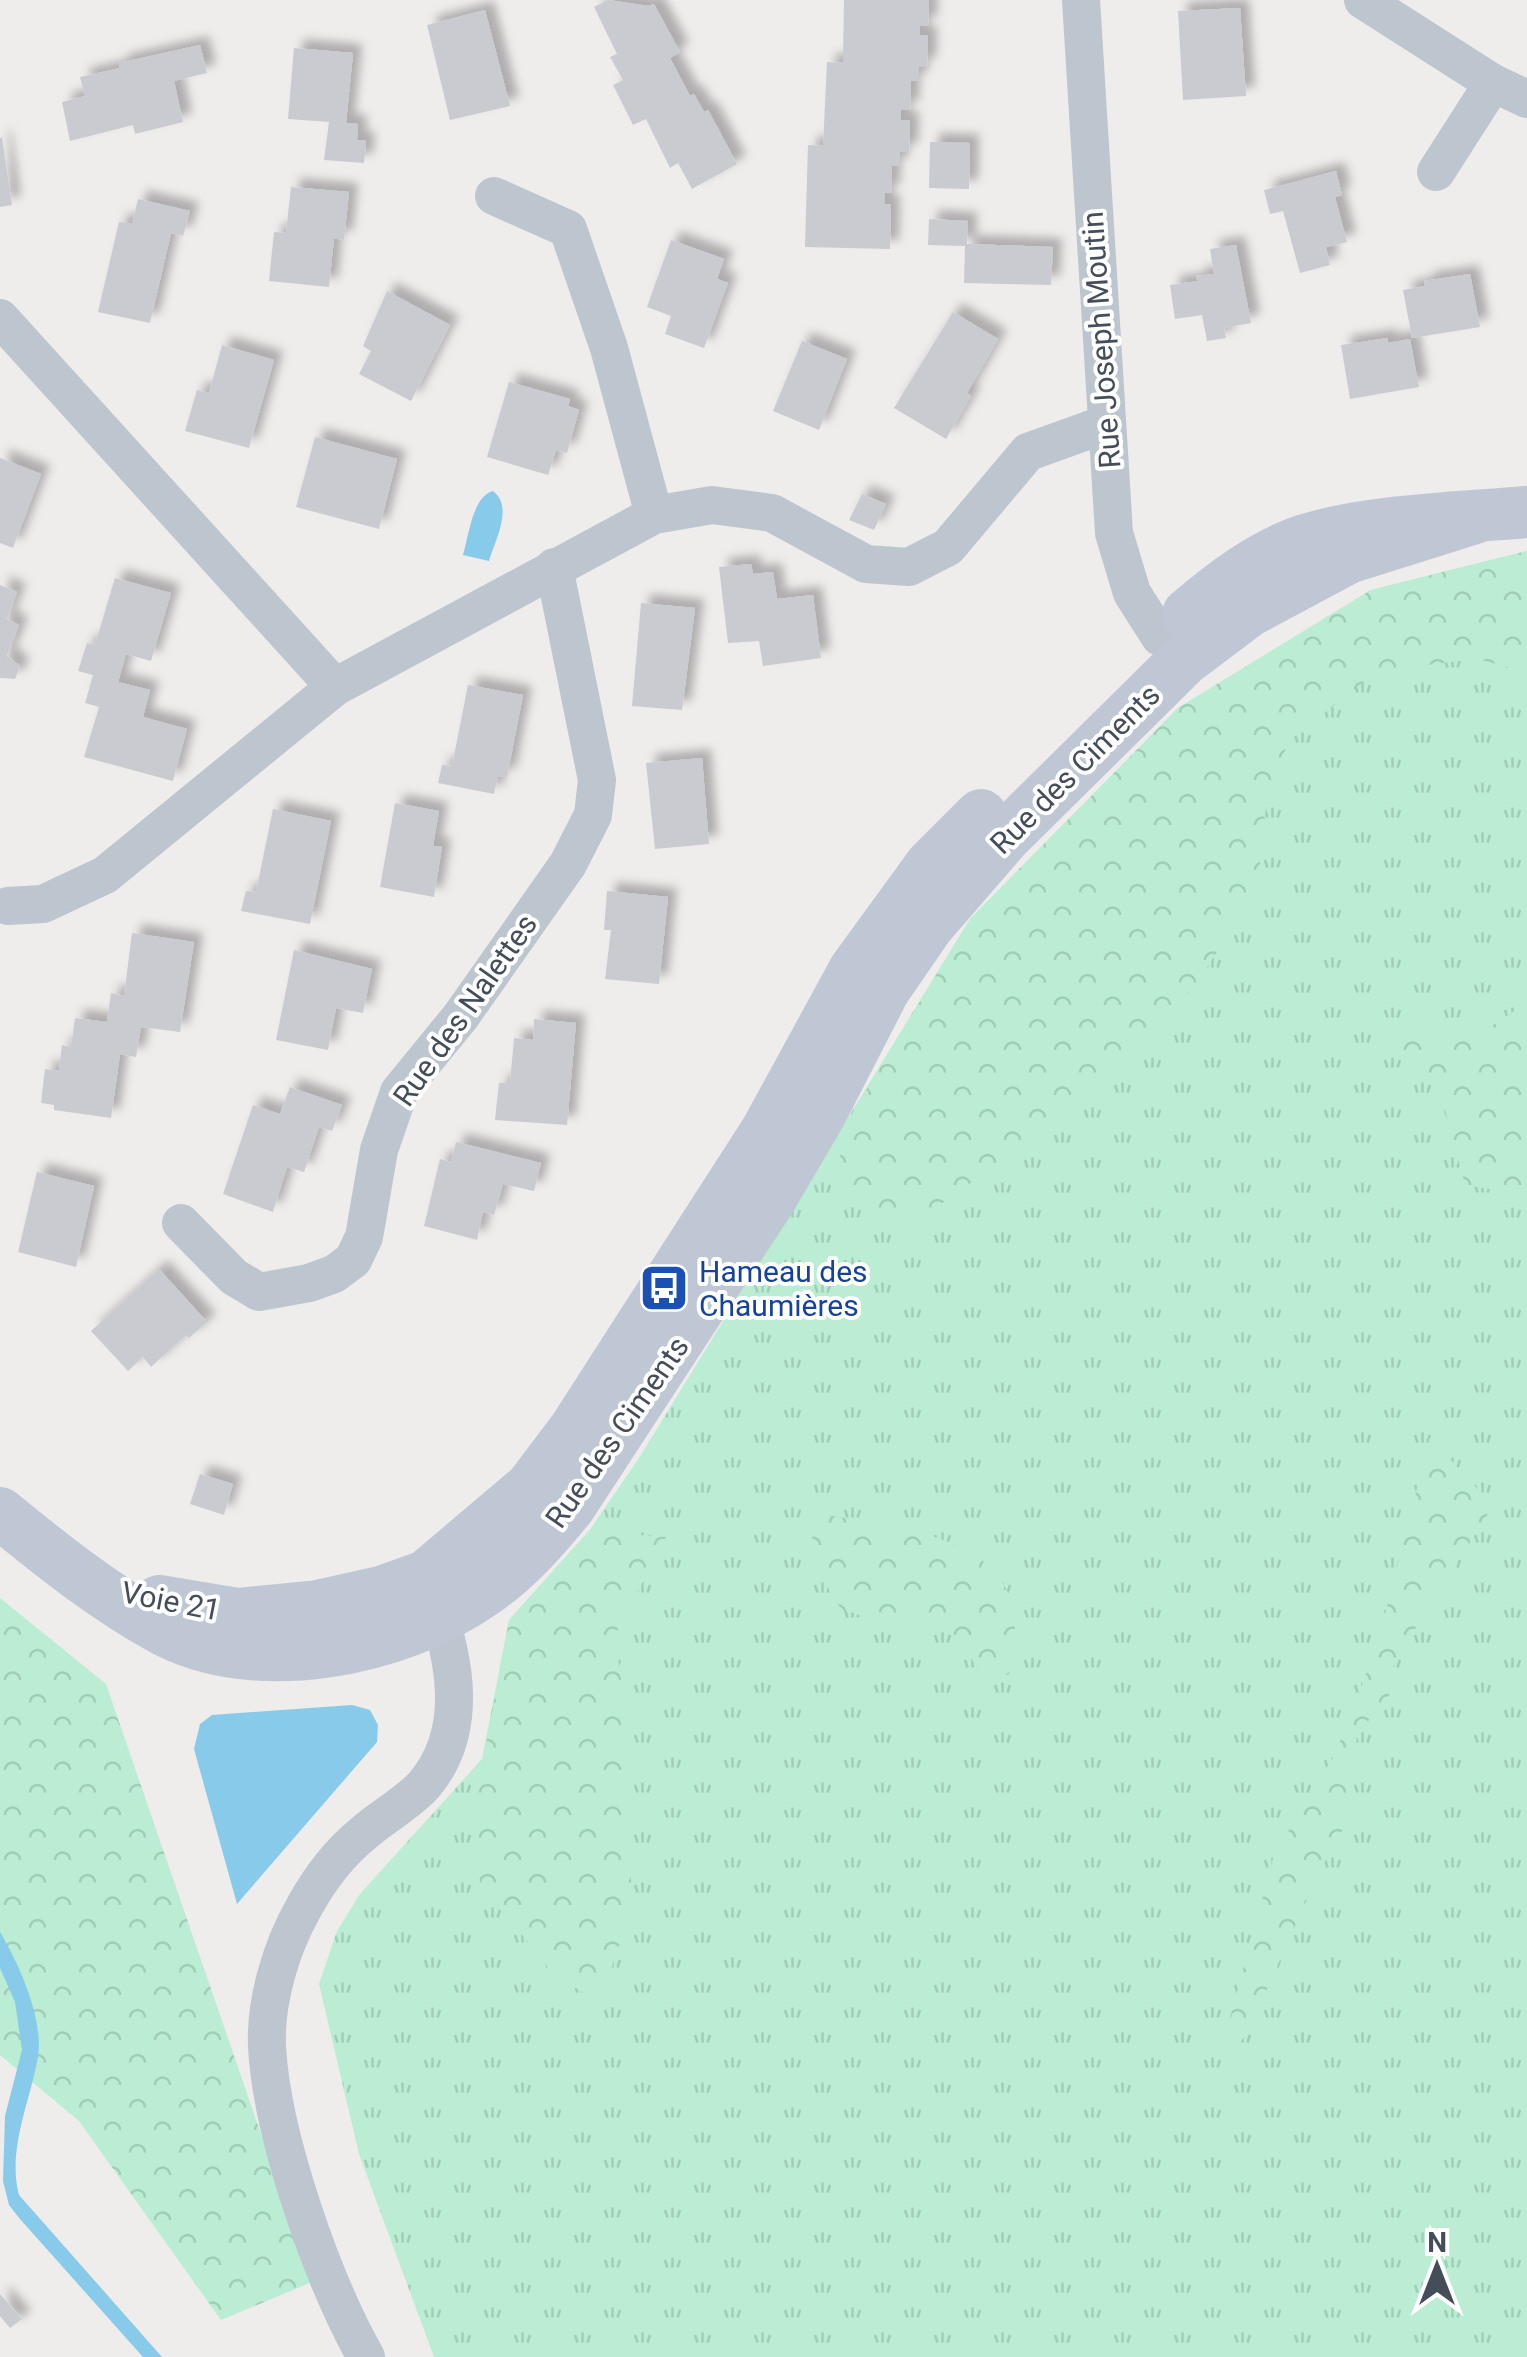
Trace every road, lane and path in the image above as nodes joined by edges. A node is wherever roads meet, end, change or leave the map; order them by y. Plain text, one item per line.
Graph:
1 (1081, 0) edge
2 (1363, 0) edge
3 (1492, 83) junction
4 (1527, 99) edge
5 (1436, 172) dead end
6 (494, 196) dead end
7 (0, 318) edge
8 (1106, 424) junction
9 (1527, 512) edge
10 (654, 515) junction
11 (554, 568) junction
12 (1172, 648) junction
13 (334, 687) junction
14 (8, 906) dead end
15 (180, 1222) dead end
16 (0, 1513) edge
17 (433, 1596) junction
18 (366, 2357) edge

1 - 8 street, Rue Joseph Moutin
2 - 3 street
3 - 4 street
3 - 5 street
6 - 10 street
7 - 13 street
8 - 10 street
8 - 12 street, Rue Joseph Moutin
9 - 12 main road, Rue des Ciments
10 - 11 street
11 - 13 street
11 - 15 street, Rue des Nalettes
12 - 17 main road, Rue des Ciments
13 - 14 street
16 - 17 main road, Voie 21
17 - 18 street

